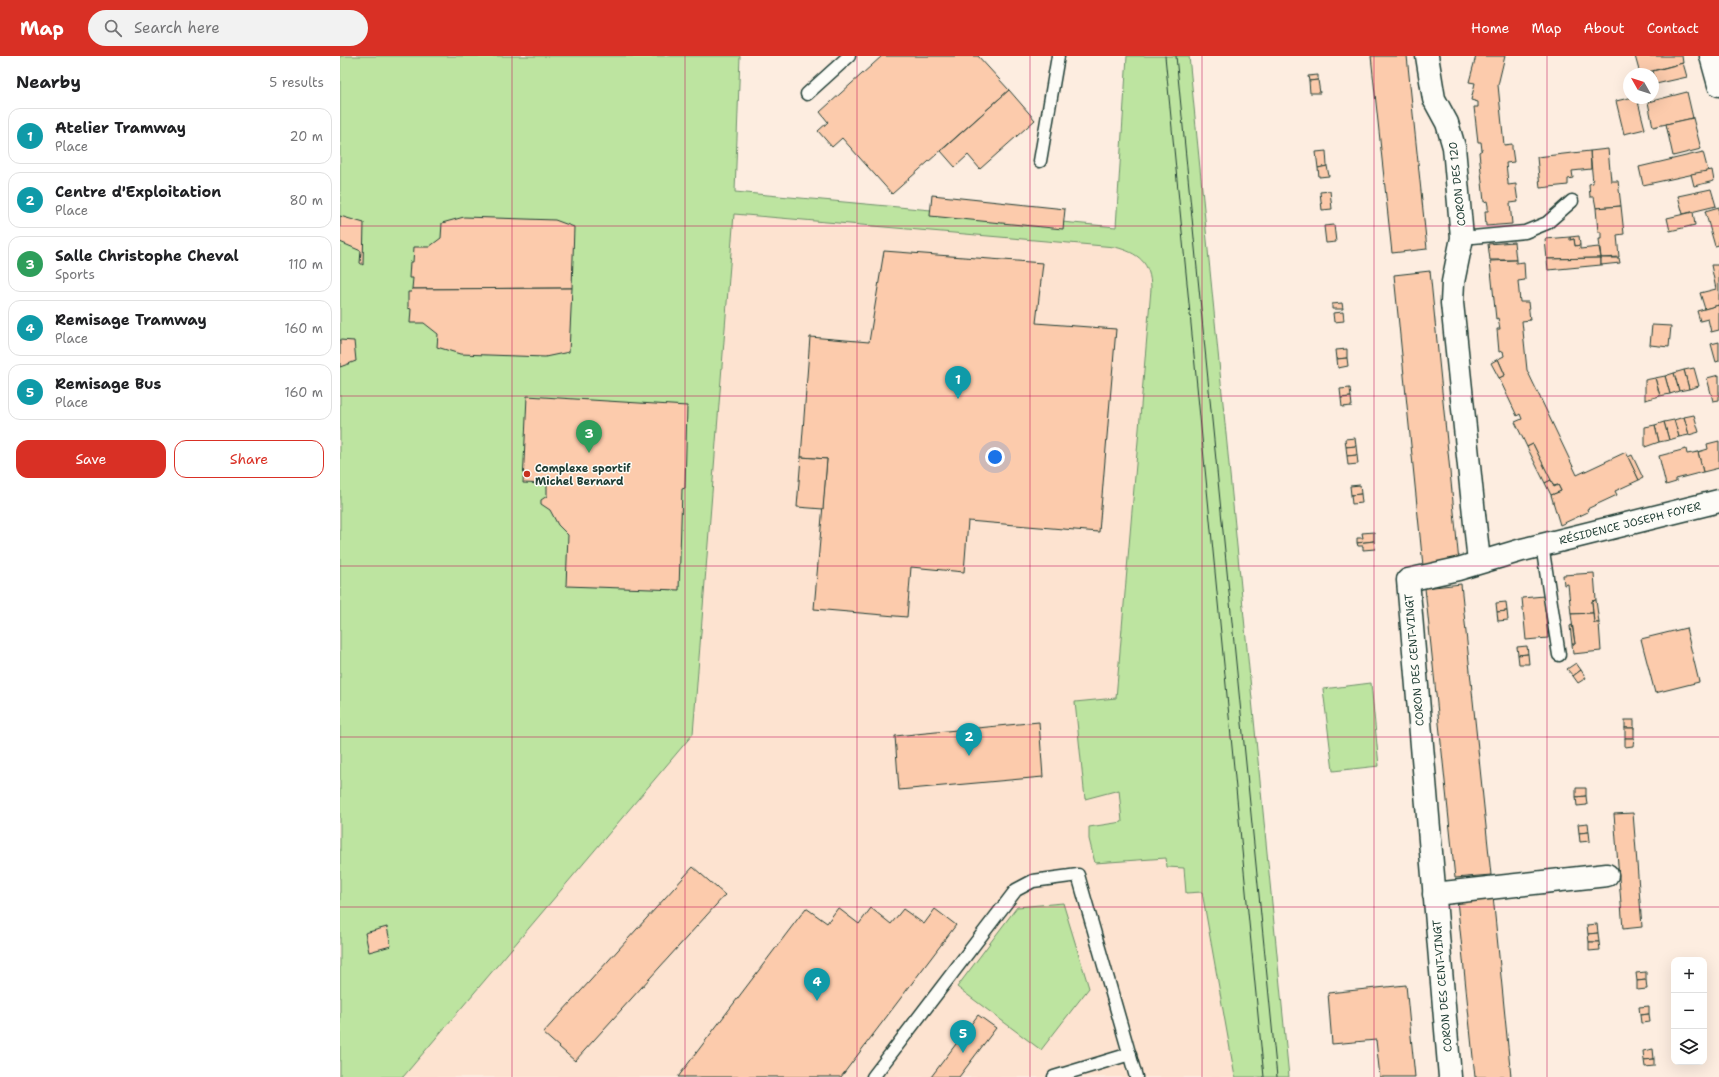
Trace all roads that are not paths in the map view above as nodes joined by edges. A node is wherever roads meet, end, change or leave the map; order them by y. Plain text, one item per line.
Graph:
1 (849, 56) edge
2 (1058, 56) edge
3 (1427, 56) edge
4 (1711, 56) edge
5 (1719, 85) edge
6 (807, 94) dead end
7 (1040, 161) dead end
8 (1572, 201) dead end
9 (1462, 238) junction
10 (1719, 501) edge
11 (1542, 545) junction
12 (1479, 562) junction
13 (1559, 655) dead end
14 (1607, 875) dead end
15 (1434, 894) junction
16 (1130, 1054) junction
17 (873, 1077) edge
18 (1054, 1077) edge
19 (1136, 1077) edge
20 (1450, 1077) edge

1 - 6 lane
2 - 7 lane
3 - 9 street, CORON DES 120
4 - 5 street
8 - 9 lane
9 - 12 street, CORON DES 120
10 - 11 street, RÉSIDENCE JOSEPH FOYER
11 - 12 street, RÉSIDENCE JOSEPH FOYER
11 - 13 lane
12 - 15 street, CORON DES CENT-VINGT
14 - 15 street
15 - 20 street, CORON DES CENT-VINGT
16 - 17 lane
16 - 18 lane
16 - 19 lane

